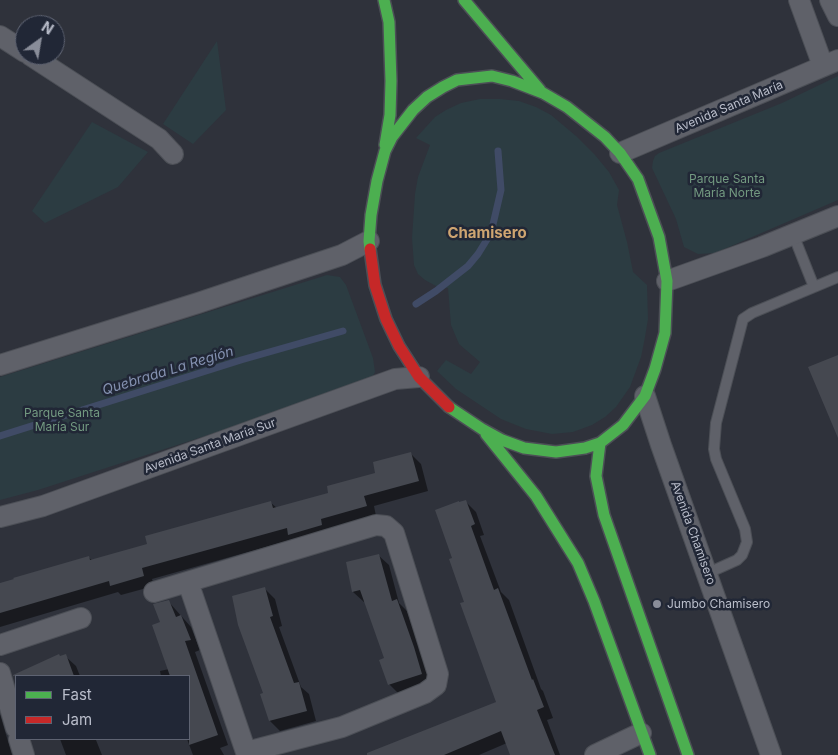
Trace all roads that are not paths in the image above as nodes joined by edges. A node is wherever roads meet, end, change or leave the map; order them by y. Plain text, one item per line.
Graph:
1 (384, 0) edge
2 (464, 0) edge
3 (799, 0) edge
4 (830, 0) edge
5 (838, 16) edge
6 (0, 36) edge
7 (15, 46) edge
8 (830, 63) edge
9 (46, 65) edge
10 (543, 93) junction
11 (384, 152) junction
12 (620, 153) junction
13 (174, 154) dead end
14 (838, 216) edge
15 (793, 234) junction
16 (368, 241) junction
17 (838, 277) edge
18 (667, 281) junction
19 (814, 287) junction
20 (0, 365) edge
21 (419, 377) junction
22 (644, 396) junction
23 (482, 429) junction
24 (600, 443) junction
25 (0, 517) edge
26 (708, 574) junction
27 (188, 582) junction
28 (154, 592) dead end
29 (81, 618) dead end
30 (0, 645) edge
31 (0, 673) edge
32 (15, 725) edge
33 (641, 733) junction
34 (19, 740) edge
35 (247, 753) edge
36 (24, 755) edge
37 (596, 755) edge
38 (650, 755) edge
39 (688, 755) edge
40 (771, 755) edge

1 - 11 street
2 - 10 street
3 - 8 street
4 - 5 street
6 - 7 street
8 - 12 street, Avenida Santa María
9 - 13 street
10 - 11 street
10 - 12 street
11 - 16 street
12 - 18 street
14 - 15 street
15 - 18 street
15 - 19 lane
16 - 20 street
16 - 21 street
17 - 19 lane
18 - 22 street
19 - 26 lane
21 - 23 street
21 - 25 street, Avenida Santa María Sur
22 - 24 street
22 - 26 street, Avenida Chamisero
23 - 24 street
23 - 33 street
24 - 39 street
26 - 40 street, Avenida Chamisero
27 - 28 street
27 - 35 street
27 - 35 street
29 - 30 street
31 - 32 street
33 - 37 street
33 - 38 street
34 - 36 street

